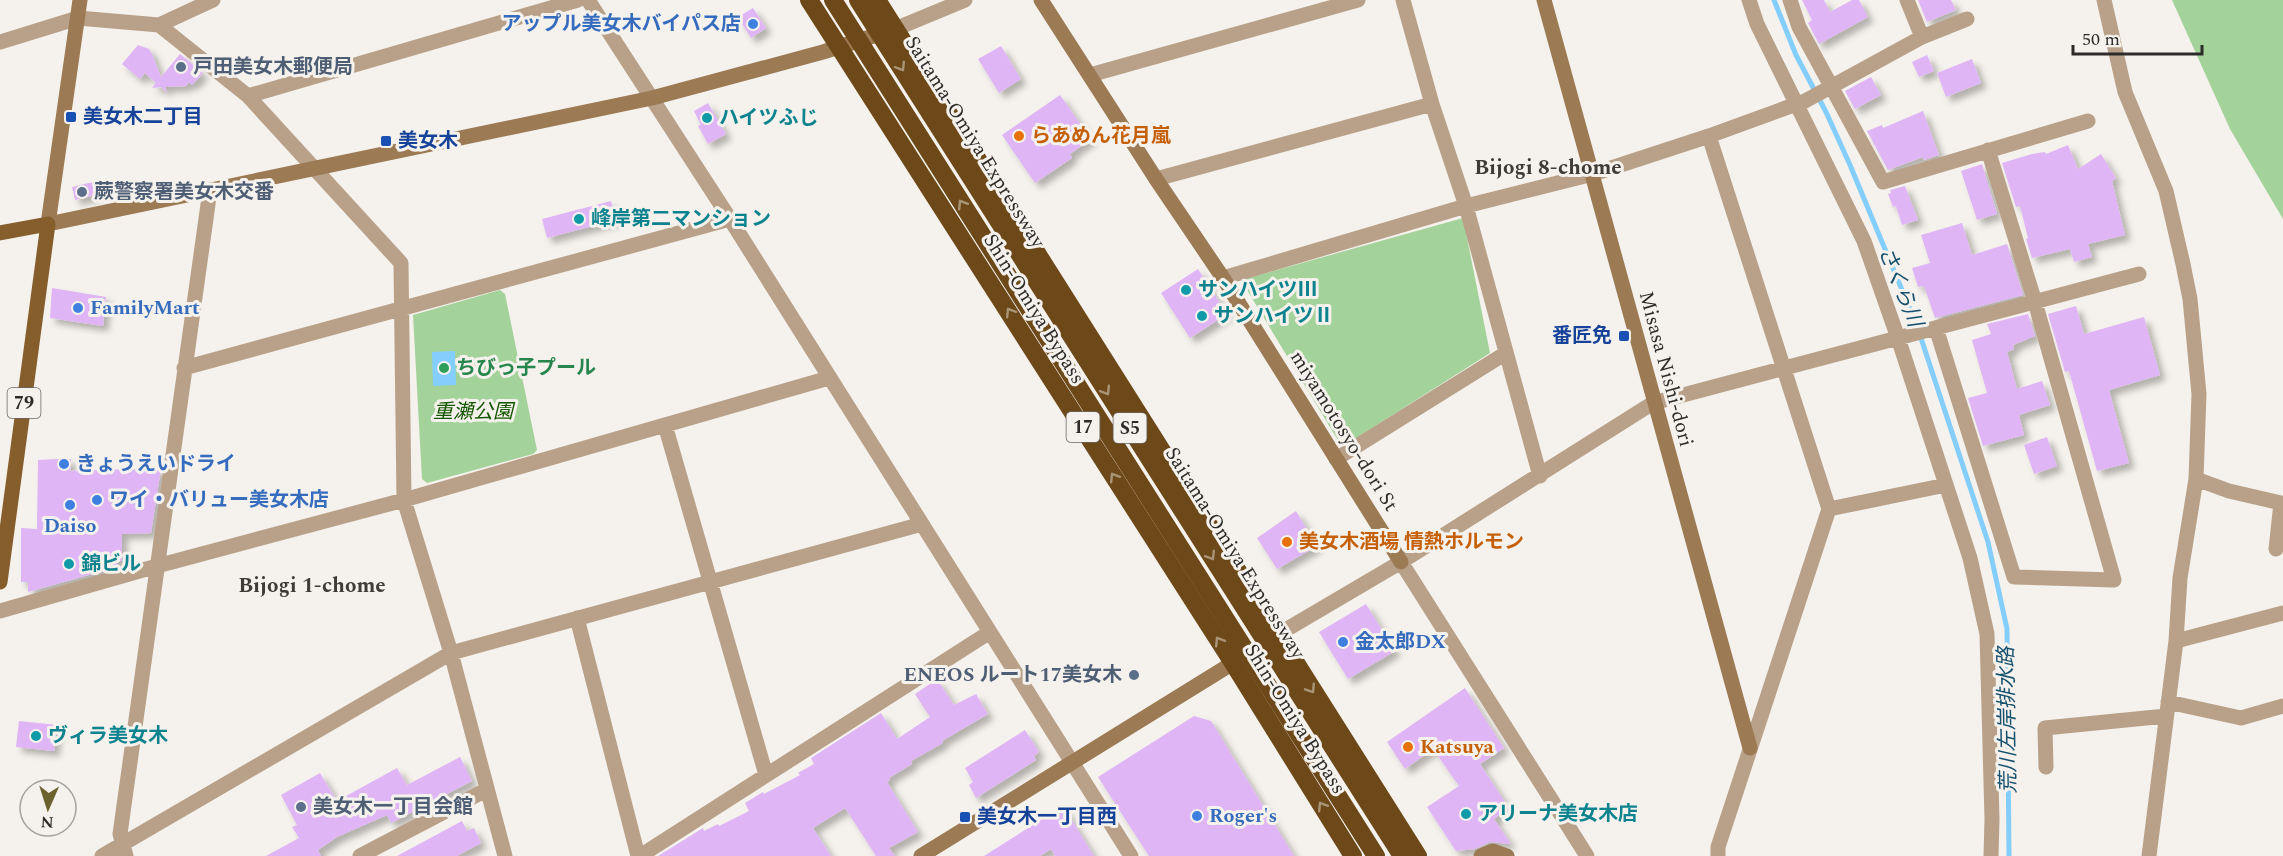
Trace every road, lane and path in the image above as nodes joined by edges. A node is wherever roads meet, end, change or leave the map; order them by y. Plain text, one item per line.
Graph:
1 (80, 0) edge
2 (213, 0) edge
3 (578, 0) edge
4 (588, 0) edge
5 (809, 0) edge
6 (833, 0) edge
7 (858, 0) edge
8 (877, 0) edge
9 (965, 0) edge
10 (1041, 0) edge
11 (1358, 0) edge
12 (1403, 0) edge
13 (1544, 0) edge
14 (1749, 0) edge
15 (1790, 0) edge
16 (1907, 0) edge
17 (2104, 0) edge
18 (78, 18) junction
19 (1967, 19) dead end
20 (159, 25) junction
21 (895, 29) junction
22 (1922, 37) junction
23 (0, 42) edge
24 (841, 47) junction
25 (1090, 75) junction
26 (1830, 88) junction
27 (248, 96) junction
28 (652, 98) junction
29 (1801, 103) junction
30 (1432, 104) junction
31 (2088, 121) dead end
32 (1709, 136) junction
33 (1988, 150) junction
34 (312, 168) junction
35 (1593, 174) junction
36 (1156, 179) junction
37 (210, 190) junction
38 (1466, 206) junction
39 (730, 219) junction
40 (48, 224) junction
41 (0, 233) edge
42 (2139, 274) dead end
43 (1223, 278) junction
44 (2035, 302) junction
45 (402, 309) junction
46 (1933, 329) junction
47 (1903, 337) junction
48 (1506, 353) junction
49 (184, 368) junction
50 (1783, 369) junction
51 (829, 378) junction
52 (1653, 403) junction
53 (665, 425) junction
54 (1336, 459) junction
55 (1540, 476) junction
56 (2196, 479) junction
57 (1946, 485) junction
58 (404, 500) junction
59 (1828, 509) junction
60 (922, 524) junction
61 (2276, 549) dead end
62 (1401, 562) junction
63 (157, 566) junction
64 (0, 582) edge
65 (711, 582) junction
66 (0, 611) edge
67 (2283, 613) edge
68 (578, 618) junction
69 (990, 632) junction
70 (1277, 635) junction
71 (2176, 641) junction
72 (451, 653) junction
73 (1233, 663) junction
74 (2283, 706) edge
75 (2167, 709) junction
76 (1749, 748) junction
77 (1071, 761) junction
78 (2046, 767) dead end
79 (766, 775) junction
80 (486, 790) junction
81 (124, 850) edge
82 (102, 856) edge
83 (360, 856) edge
84 (505, 856) edge
85 (639, 856) edge
86 (921, 856) edge
87 (1131, 856) edge
88 (1353, 856) edge
89 (1376, 856) edge
90 (1402, 856) edge
91 (1418, 856) edge
92 (1481, 856) edge
93 (1507, 856) edge
94 (1587, 856) edge
95 (1718, 856) edge
96 (1991, 856) edge
97 (2149, 856) edge

1 - 18 street
2 - 20 street
3 - 27 street
4 - 28 street
5 - 24 highway, Shin-Omiya Bypass / 17
89 -> 6 highway, S5, bridge
7 -> 90 highway, Saitama-Omiya Expressway / S5, bridge
8 - 21 highway, Shin-Omiya Bypass
9 - 21 street
10 - 25 street, miyamotosyo-dori St
11 - 25 street
12 - 30 street
13 - 35 street, Misasa Nishi-dori
14 - 29 street
15 - 26 street
16 - 22 street
17 - 56 street
18 - 20 street
18 - 23 street
18 - 40 street
19 - 22 street
20 - 27 street
21 - 24 street
21 - 70 highway, Shin-Omiya Bypass
22 - 26 street
24 - 28 street
73 -> 24 highway, Shin-Omiya Bypass / 17
25 - 36 street, miyamotosyo-dori St
26 - 29 street
26 - 33 street
27 - 34 street
28 - 34 street
28 - 39 street
29 - 32 street
29 - 47 street
30 - 36 street
30 - 38 street
31 - 33 street
32 - 35 street
32 - 50 street
33 - 44 street
34 - 37 street
34 - 45 street
35 - 38 street
35 - 52 street, Misasa Nishi-dori
36 - 43 street, miyamotosyo-dori St
37 - 40 street
37 - 49 street
38 - 43 street
38 - 48 street
39 - 45 street
39 - 51 street
40 - 41 main road
40 - 64 main road, 79
42 - 44 street
43 - 54 street, miyamotosyo-dori St
44 - 46 street
44 - 46 street
45 - 49 street
45 - 58 street
46 - 47 street
47 - 50 street
47 - 57 street
48 - 54 street
48 - 55 street
49 - 63 street
50 - 52 street
50 - 59 street
51 - 53 street
51 - 60 street
52 - 55 street
52 - 76 street, Misasa Nishi-dori
53 - 58 street
53 - 65 street
54 - 62 street, miyamotosyo-dori St
55 - 62 street
56 - 61 street
56 - 71 street
57 - 59 street
57 - 96 street
58 - 63 street
58 - 72 street
59 - 76 street
60 - 65 street
60 - 69 street
62 - 70 street
62 - 94 street, miyamotosyo-dori St
63 - 66 street
63 - 81 street
65 - 68 street
65 - 79 street
67 - 71 street
68 - 72 street
68 - 85 street
69 - 77 street
69 - 79 street
70 -> 91 highway, Shin-Omiya Bypass
71 - 75 street
72 - 80 street
72 - 81 street
73 - 77 street
88 -> 73 highway, Shin-Omiya Bypass / 17
74 - 75 street
75 - 78 street
75 - 97 street
76 - 95 street
77 - 86 street
77 - 87 street
79 - 85 street
80 - 83 street
80 - 84 street
81 - 82 street
92 - 93 street

